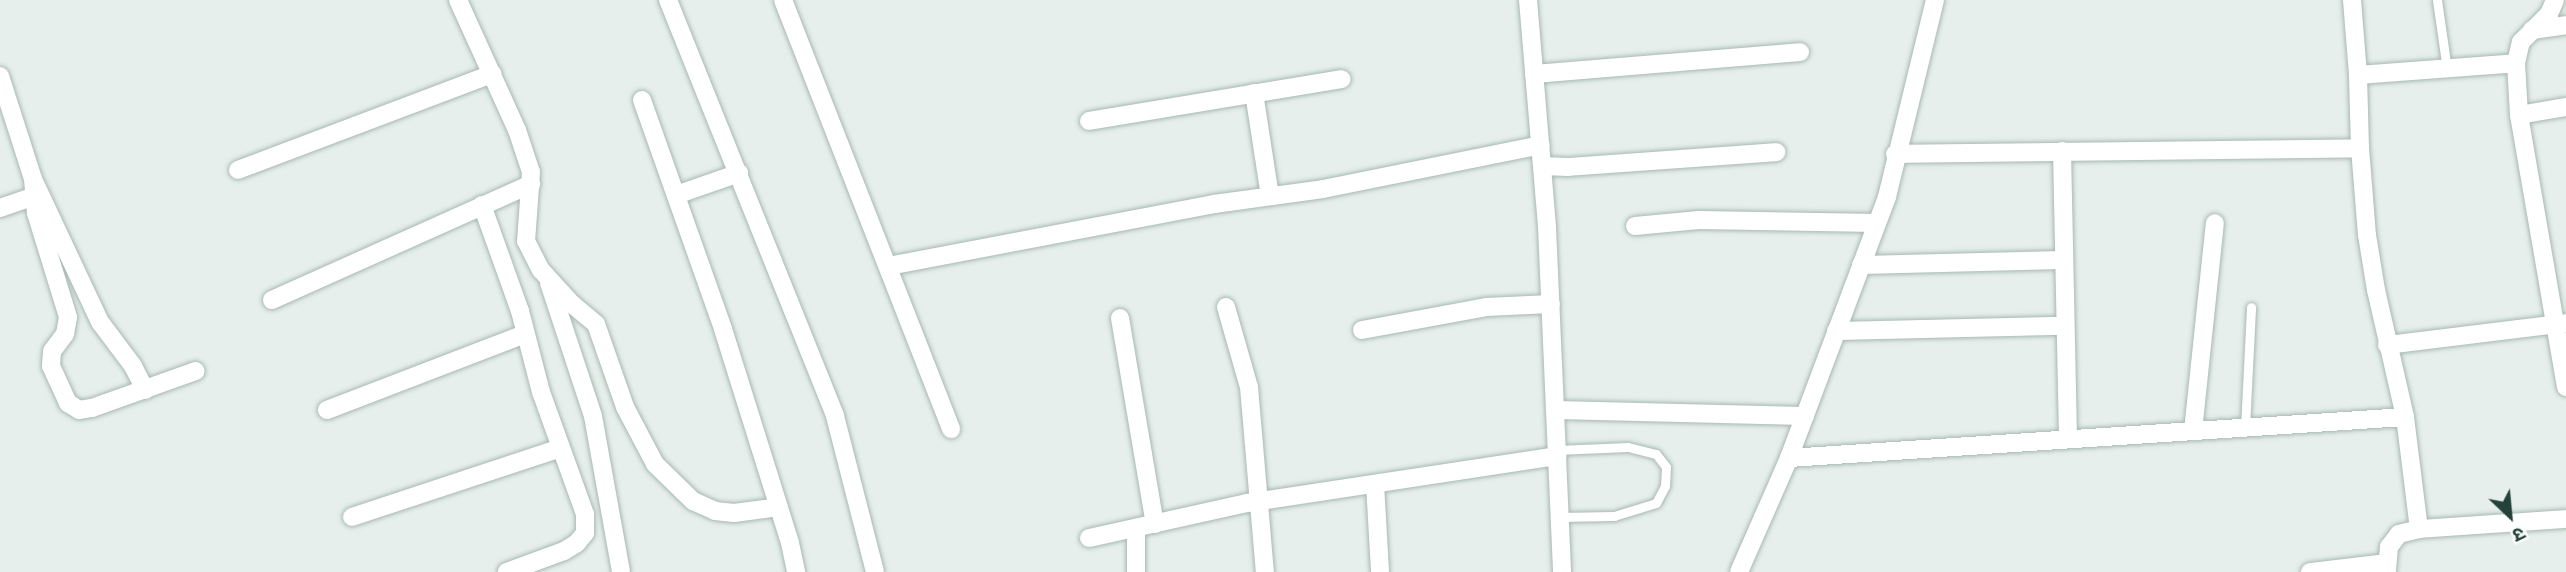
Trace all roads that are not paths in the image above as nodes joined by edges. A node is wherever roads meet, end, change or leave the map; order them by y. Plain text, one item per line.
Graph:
1 (458, 0) edge
2 (668, 0) edge
3 (783, 0) edge
4 (1528, 0) edge
5 (1935, 0) edge
6 (2352, 0) edge
7 (2437, 0) edge
8 (2555, 0) edge
9 (2566, 25) edge
10 (2532, 30) junction
11 (1800, 52) dead end
12 (2516, 63) junction
13 (2447, 69) junction
14 (492, 74) junction
15 (1534, 74) junction
16 (2358, 75) junction
17 (0, 76) edge
18 (1342, 79) dead end
19 (1254, 93) junction
20 (642, 100) dead end
21 (2566, 107) edge
22 (2519, 114) junction
23 (1089, 121) dead end
24 (1541, 145) junction
25 (2360, 148) junction
26 (2062, 151) junction
27 (1776, 152) dead end
28 (1895, 154) junction
29 (1542, 166) junction
30 (238, 170) dead end
31 (739, 173) junction
32 (531, 184) junction
33 (34, 188) junction
34 (676, 195) junction
35 (1270, 196) junction
36 (482, 205) junction
37 (0, 208) edge
38 (1877, 223) junction
39 (2215, 223) dead end
40 (1636, 226) dead end
41 (2063, 260) junction
42 (1861, 265) junction
43 (889, 266) junction
44 (547, 276) junction
45 (272, 299) dead end
46 (1551, 304) junction
47 (1226, 307) dead end
48 (2251, 307) dead end
49 (1120, 318) dead end
50 (2560, 324) edge
51 (2065, 326) junction
52 (1362, 330) dead end
53 (1836, 331) junction
54 (525, 334) junction
55 (2388, 345) junction
56 (196, 371) dead end
57 (2566, 387) edge
58 (145, 390) junction
59 (327, 410) dead end
60 (1555, 410) junction
61 (1805, 416) junction
62 (2405, 416) junction
63 (2245, 427) junction
64 (951, 429) dead end
65 (2193, 431) junction
66 (2068, 439) junction
67 (561, 448) junction
68 (1557, 453) junction
69 (1789, 458) junction
70 (1375, 484) junction
71 (1260, 501) junction
72 (779, 508) junction
73 (352, 517) dead end
74 (1559, 517) junction
75 (2566, 519) edge
76 (1154, 524) junction
77 (1136, 528) junction
78 (2419, 529) junction
79 (1089, 538) dead end
80 (2387, 567) edge
81 (507, 572) edge
82 (621, 572) edge
83 (796, 572) edge
84 (874, 572) edge
85 (1136, 572) edge
86 (1265, 572) edge
87 (1380, 572) edge
88 (1562, 572) edge
89 (1739, 572) edge
90 (2310, 572) edge

1 - 14 street
2 - 31 street
3 - 43 street
4 - 15 street
5 - 28 street
6 - 16 street
7 - 13 lane
8 - 10 street
9 - 10 street
10 - 12 street
11 - 15 street
12 - 13 street
12 - 22 street
13 - 16 street
14 - 30 street
14 - 32 street
15 - 24 street
16 - 25 street
17 - 33 street
18 - 19 street
19 - 23 street
19 - 35 street
20 - 34 street
21 - 22 street
22 - 50 street
24 - 29 street
24 - 35 street
25 - 26 street
25 - 55 street
26 - 28 street
26 - 41 street
27 - 29 street
28 - 38 street
29 - 46 street
31 - 34 street
31 - 84 street
32 - 36 street
32 - 44 street
33 - 37 street
33 - 58 street
33 - 58 street
34 - 72 street
35 - 43 street
36 - 45 street
36 - 54 street
38 - 40 street
38 - 42 street
39 - 65 street
41 - 42 street
41 - 51 street
42 - 53 street
43 - 64 street
44 - 72 street
44 - 82 street
46 - 52 street
46 - 60 street
47 - 71 street
48 - 63 lane
49 - 76 street
50 - 55 street
50 - 57 street
51 - 53 street
51 - 66 street
53 - 61 street
54 - 59 street
54 - 67 street
55 - 62 street
56 - 58 street
60 - 61 street
60 - 68 street
61 - 69 street
62 - 63 street
62 - 78 street
63 - 65 street
65 - 66 street
66 - 69 street
67 - 73 street
67 - 81 street
68 - 70 street
68 - 74 street
68 - 74 lane
69 - 89 street
70 - 71 street
70 - 87 street
71 - 76 street
71 - 86 street
72 - 83 street
74 - 88 street
75 - 78 street
76 - 77 street
77 - 79 street
77 - 85 street
78 - 80 street
80 - 90 street

